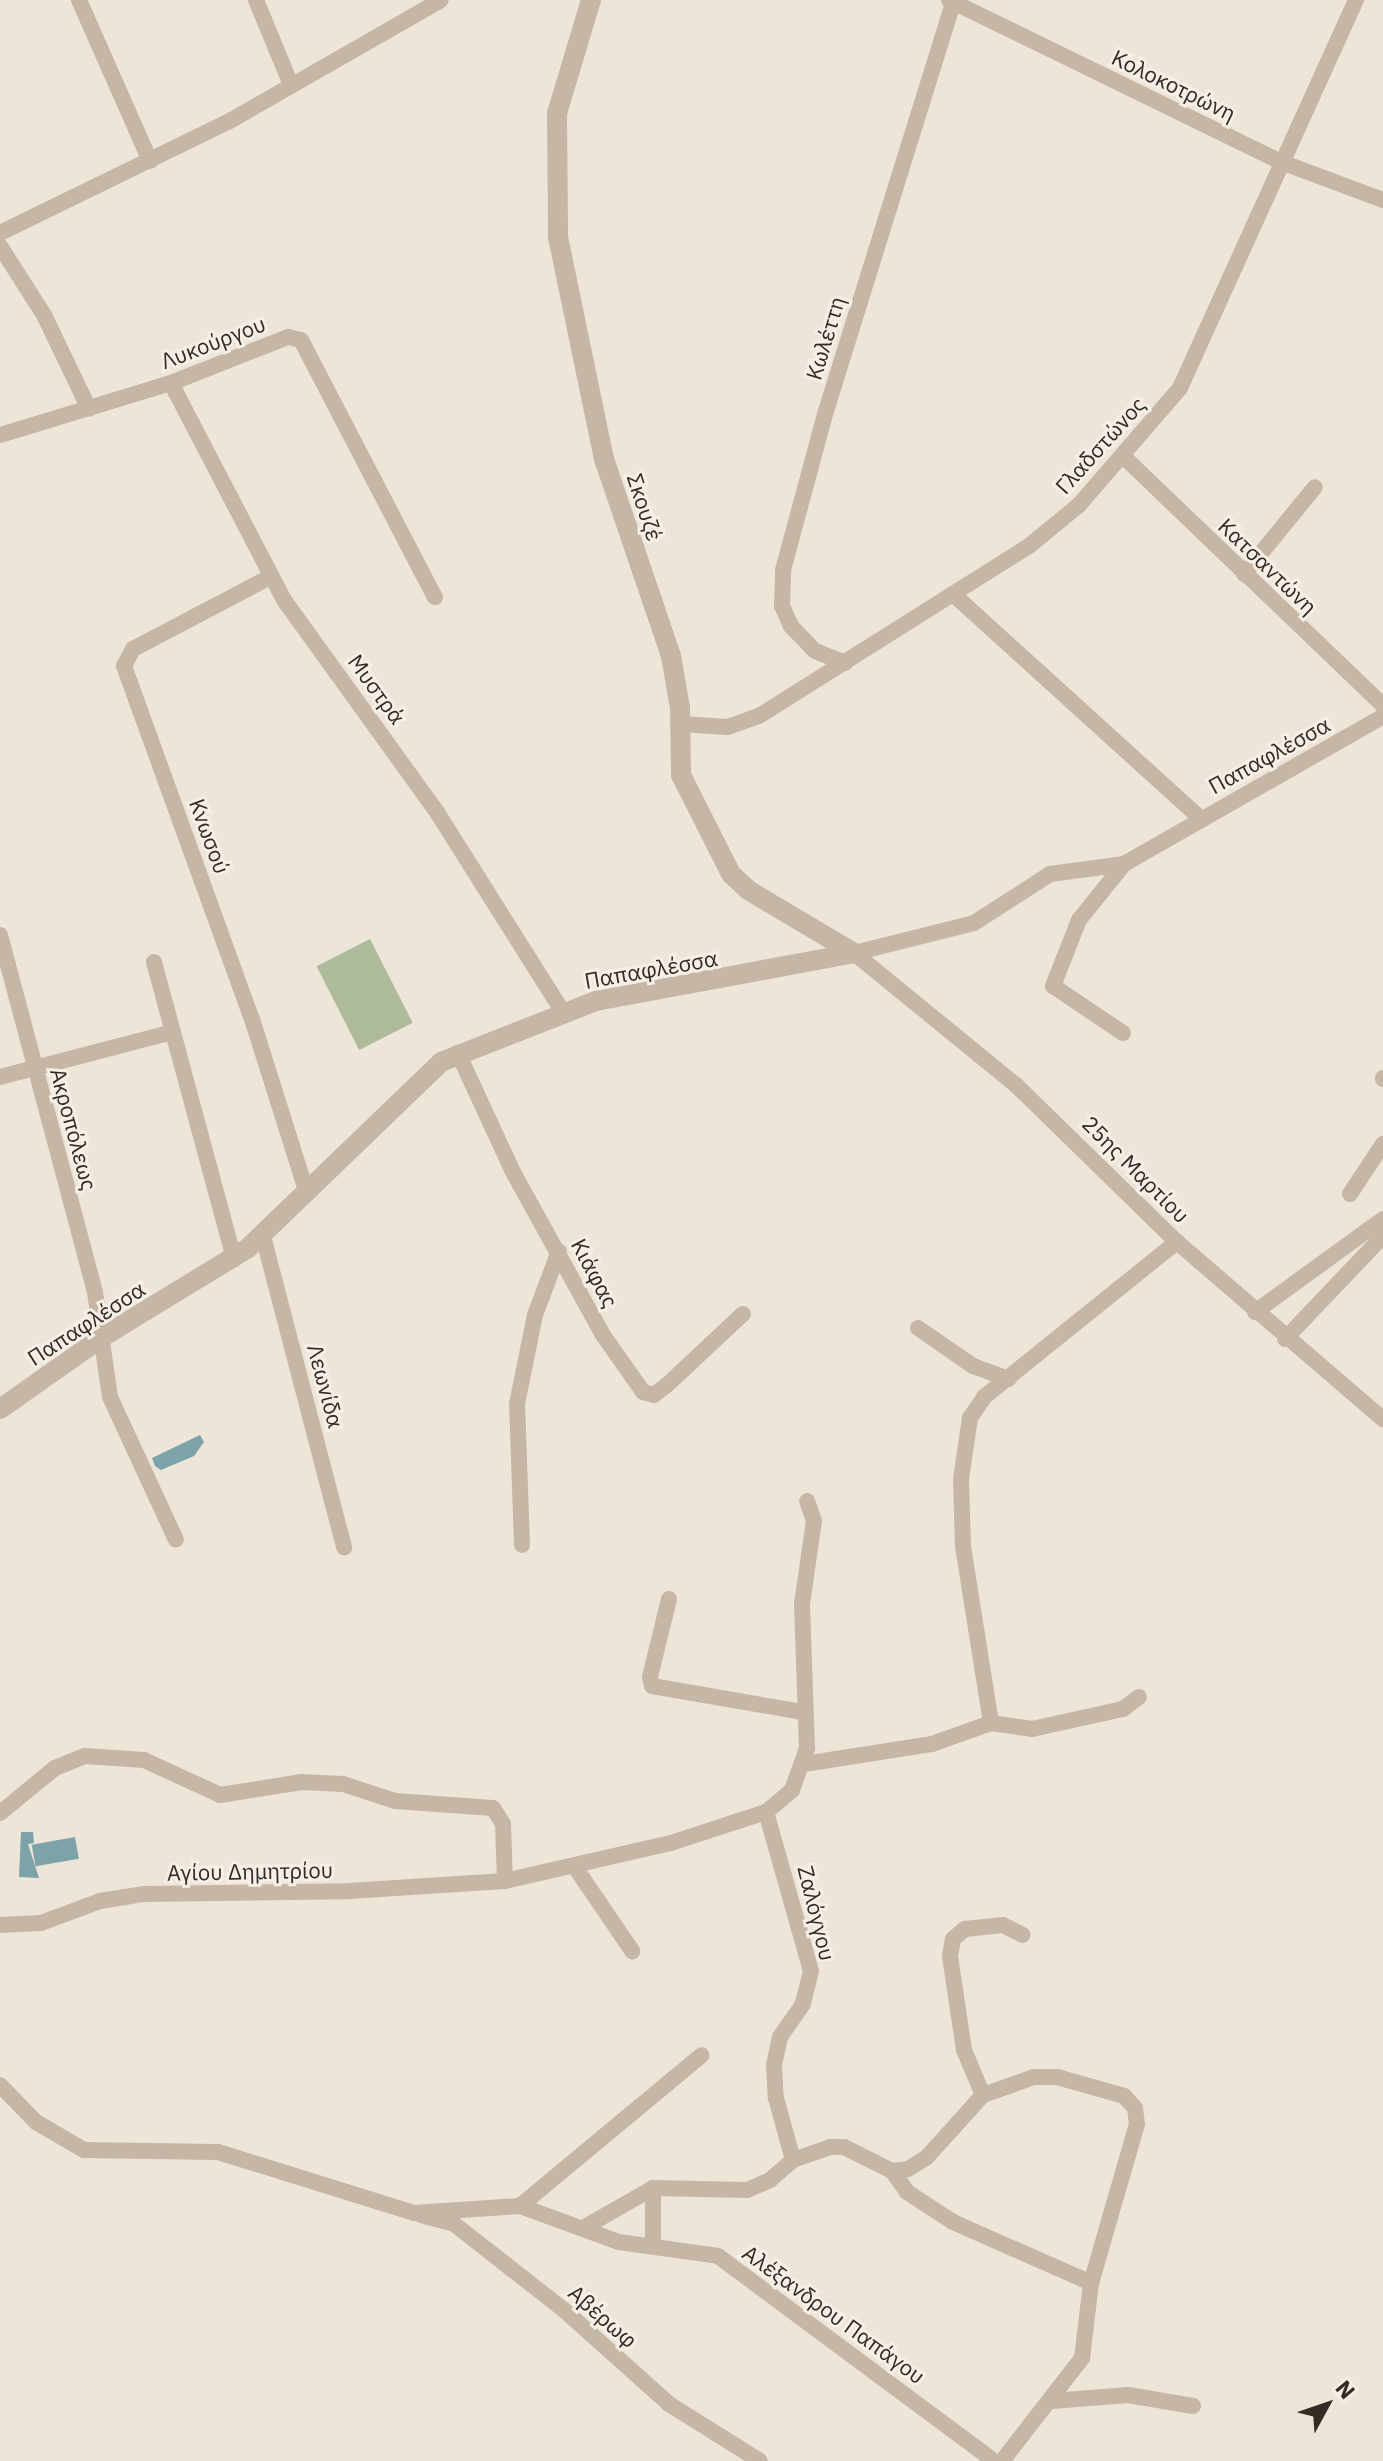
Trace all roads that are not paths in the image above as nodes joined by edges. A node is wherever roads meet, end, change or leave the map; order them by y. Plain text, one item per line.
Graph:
1 (79, 0) edge
2 (256, 0) edge
3 (441, 0) edge
4 (591, 0) edge
5 (1356, 0) edge
6 (952, 1) edge
7 (291, 85) junction
8 (150, 161) junction
9 (1281, 162) junction
10 (1383, 200) edge
11 (0, 233) edge
12 (0, 246) edge
13 (171, 383) junction
14 (89, 409) junction
15 (0, 435) edge
16 (1124, 457) junction
17 (1315, 487) dead end
18 (1244, 574) junction
19 (270, 577) junction
20 (953, 594) junction
21 (435, 597) dead end
22 (845, 663) junction
23 (1383, 705) edge
24 (1383, 716) edge
25 (680, 724) junction
26 (1202, 820) junction
27 (1124, 864) junction
28 (0, 935) edge
29 (854, 953) junction
30 (154, 962) dead end
31 (563, 1012) junction
32 (173, 1032) junction
33 (1123, 1033) dead end
34 (458, 1053) junction
35 (35, 1068) junction
36 (0, 1077) edge
37 (1383, 1144) edge
38 (306, 1190) junction
39 (1350, 1194) dead end
40 (1383, 1219) edge
41 (263, 1236) junction
42 (1383, 1236) edge
43 (1177, 1242) junction
44 (559, 1251) junction
45 (234, 1259) junction
46 (1255, 1312) junction
47 (743, 1314) dead end
48 (918, 1328) dead end
49 (104, 1336) junction
50 (1285, 1339) junction
51 (1009, 1379) junction
52 (0, 1409) edge
53 (1383, 1419) edge
54 (807, 1501) dead end
55 (176, 1540) dead end
56 (522, 1545) dead end
57 (344, 1548) dead end
58 (669, 1599) dead end
59 (1139, 1697) dead end
60 (803, 1712) junction
61 (991, 1723) junction
62 (804, 1764) junction
63 (766, 1812) junction
64 (0, 1813) edge
65 (575, 1867) junction
66 (505, 1881) junction
67 (0, 1925) edge
68 (1023, 1935) dead end
69 (632, 1951) dead end
70 (702, 2055) dead end
71 (0, 2085) edge
72 (983, 2095) junction
73 (793, 2160) junction
74 (892, 2171) junction
75 (653, 2188) junction
76 (520, 2206) junction
77 (414, 2213) junction
78 (583, 2228) junction
79 (653, 2244) junction
80 (1091, 2283) junction
81 (1052, 2401) junction
82 (1193, 2406) dead end
83 (760, 2461) edge
84 (994, 2461) edge
85 (1002, 2461) edge

1 - 8 street
2 - 7 street
3 - 7 street
4 - 25 street, Σκουζέ
5 - 9 street, Γλαδστώνος
6 - 9 street, Κολοκοτρώνη
6 - 22 street, Κωλέττη
7 - 8 street
8 - 11 street
9 - 10 street, Κολοκοτρώνη
9 - 16 street, Γλαδστώνος
12 - 14 street
13 - 14 street, Λυκούργου
13 - 19 street, Μυστρά
13 - 21 street, Λυκούργου
14 - 15 street, Λυκούργου
16 - 18 street, Κατσαντώνη
16 - 20 street, Γλαδστώνος
17 - 18 street
18 - 23 street, Κατσαντώνη
19 - 31 street, Μυστρά
19 - 38 street, Κνωσού
20 - 22 street, Γλαδστώνος
20 - 26 street
22 - 25 street, Γλαδστώνος
24 - 26 street, Παπαφλέσσα
25 - 29 street, Σκουζέ
26 - 27 street, Παπαφλέσσα
27 - 29 street, Παπαφλέσσα
27 - 33 street
28 - 35 street, Ακροπόλεως
29 - 31 street, Παπαφλέσσα
29 - 43 street, 25ης Μαρτίου
30 - 32 street
31 - 34 street, Παπαφλέσσα
32 - 35 street
32 - 45 street
34 - 38 street, Παπαφλέσσα
34 - 44 street, Κιάφας
35 - 36 street
35 - 49 street, Ακροπόλεως
37 - 39 street
38 - 41 street, Παπαφλέσσα
40 - 46 street
41 - 45 street, Παπαφλέσσα
41 - 57 street, Λεωνίδα
42 - 50 street
43 - 46 street, 25ης Μαρτίου
43 - 51 street
44 - 47 street, Κιάφας
44 - 56 street
45 - 49 street, Παπαφλέσσα
46 - 50 street, 25ης Μαρτίου
48 - 51 street
49 - 52 street, Παπαφλέσσα
49 - 55 street, Ακροπόλεως
50 - 53 street, 25ης Μαρτίου
51 - 61 street
54 - 60 street
58 - 60 street
59 - 61 street
60 - 62 street
61 - 62 street
62 - 63 street
63 - 65 street, Αγίου Δημητρίου
63 - 73 street, Ζαλόγγου
64 - 66 street
65 - 66 street, Αγίου Δημητρίου
65 - 69 street
66 - 67 street, Αγίου Δημητρίου
68 - 72 street
70 - 76 street
71 - 77 street, Αλέξανδρου Παπάγου
72 - 74 street
72 - 80 street
73 - 74 street
73 - 75 street
74 - 80 street
75 - 78 street
75 - 79 street
76 - 77 street, Αλέξανδρου Παπάγου
76 - 78 street, Αλέξανδρου Παπάγου
77 - 83 street, Αβέρωφ
78 - 79 street, Αλέξανδρου Παπάγου
79 - 84 street, Αλέξανδρου Παπάγου
80 - 81 street
81 - 82 street
81 - 85 street

